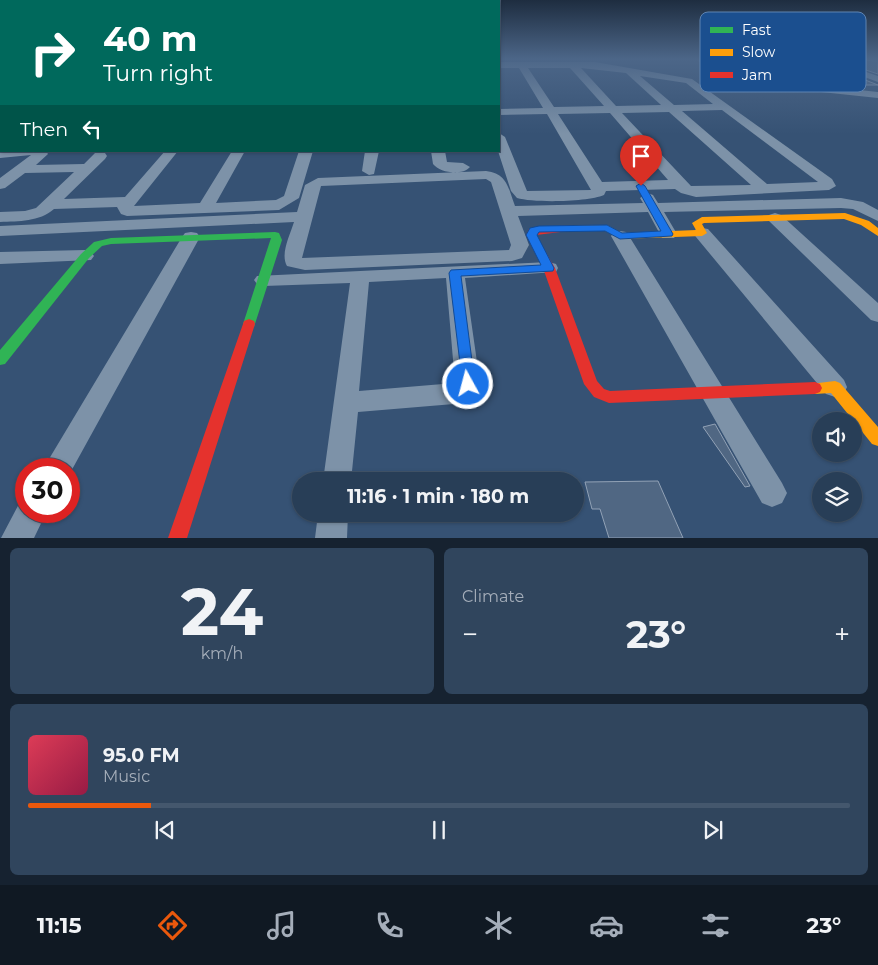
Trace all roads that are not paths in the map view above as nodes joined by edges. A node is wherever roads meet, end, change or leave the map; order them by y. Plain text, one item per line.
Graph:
1 (534, 84) edge
2 (590, 84) edge
3 (644, 84) edge
4 (703, 92) edge
5 (850, 92) edge
6 (878, 95) edge
7 (724, 107) junction
8 (672, 108) junction
9 (612, 109) junction
10 (550, 111) junction
11 (500, 112) edge
12 (500, 140) edge
13 (171, 152) edge
14 (238, 152) edge
15 (306, 152) edge
16 (372, 152) edge
17 (438, 152) edge
18 (0, 154) edge
19 (100, 156) dead end
20 (509, 165) junction
21 (445, 167) junction
22 (87, 168) junction
23 (21, 169) junction
24 (369, 171) junction
25 (299, 173) junction
26 (679, 184) junction
27 (0, 185) edge
28 (641, 186) junction
29 (598, 188) junction
30 (765, 190) junction
31 (129, 202) junction
32 (89, 203) junction
33 (49, 204) junction
34 (653, 207) junction
35 (204, 208) junction
36 (508, 211) junction
37 (878, 216) edge
38 (0, 217) edge
39 (303, 217) junction
40 (775, 218) junction
41 (64, 229) junction
42 (0, 231) edge
43 (702, 233) junction
44 (878, 233) edge
45 (668, 234) junction
46 (620, 236) junction
47 (191, 237) junction
48 (84, 256) junction
49 (37, 257) junction
50 (0, 258) edge
51 (548, 268) junction
52 (455, 273) junction
53 (360, 276) junction
54 (264, 280) junction
55 (878, 315) edge
56 (0, 360) edge
57 (835, 387) junction
58 (712, 393) junction
59 (346, 402) junction
60 (878, 439) edge
61 (63, 458) edge
62 (338, 472) edge
63 (772, 493) dead end
64 (332, 522) edge
65 (25, 523) edge
66 (17, 538) edge
67 (177, 538) edge
68 (331, 538) edge

1 - 10 street
2 - 9 street
3 - 8 street
4 - 7 street
5 - 6 street
7 - 8 street
7 - 30 street
8 - 9 street
8 - 30 street
9 - 10 street
9 - 26 street
10 - 11 street
10 - 29 street
12 - 20 street
13 - 31 street
14 - 35 street
15 - 25 street
16 - 24 street
17 - 21 street
18 - 23 street
19 - 22 street
20 - 21 street
20 - 29 street
21 - 24 street
22 - 23 street
22 - 33 street
23 - 27 street
24 - 25 street
25 - 35 street
26 - 28 street
26 - 30 street
28 - 29 street
28 - 34 street
31 - 32 street
31 - 35 street
32 - 33 street
32 - 41 street
33 - 38 street
34 - 36 street
34 - 37 street
34 - 45 street
36 - 39 street
36 - 39 street
39 - 41 street
40 - 43 street
40 - 44 street
40 - 55 street
41 - 42 street
41 - 49 street
43 - 45 street
43 - 57 street
45 - 46 street
46 - 51 street
46 - 58 street
47 - 48 street
47 - 54 street
47 - 61 street
48 - 49 street
48 - 56 street
49 - 50 street
51 - 52 street
51 - 58 street
52 - 53 street
52 - 59 street
53 - 54 street
53 - 59 street
54 - 67 street
57 - 58 street
57 - 60 street
58 - 63 street
59 - 62 street
64 - 68 street
65 - 66 street

